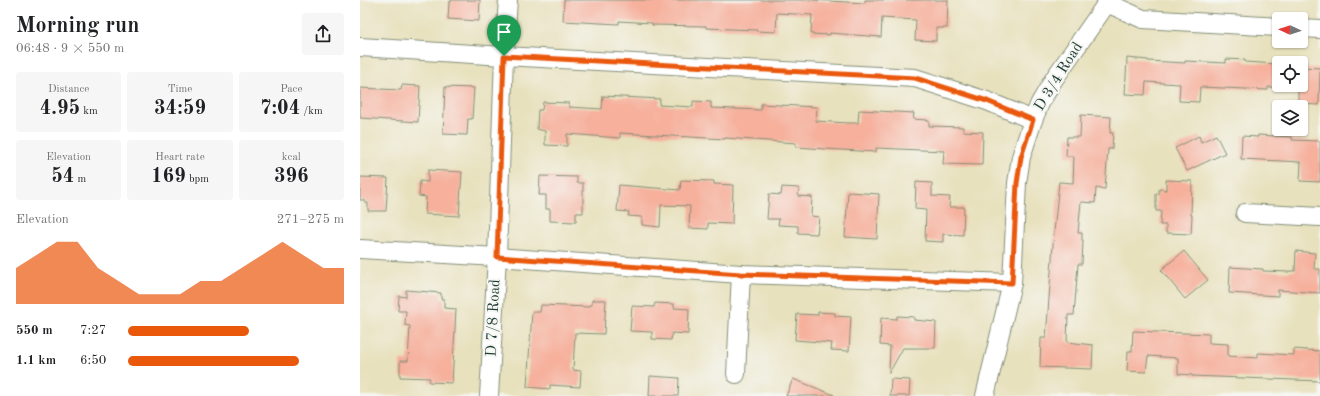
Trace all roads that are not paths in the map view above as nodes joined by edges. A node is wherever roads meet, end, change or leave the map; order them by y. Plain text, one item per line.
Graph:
1 (508, 0) edge
2 (1108, 2) edge
3 (1272, 27) edge
4 (1308, 28) edge
5 (1320, 29) edge
6 (360, 47) edge
7 (504, 56) junction
8 (1033, 120) junction
9 (1245, 213) dead end
10 (1320, 217) edge
11 (360, 249) edge
12 (497, 257) junction
13 (741, 274) junction
14 (1012, 283) junction
15 (736, 374) dead end
16 (489, 396) edge
17 (985, 396) edge

1 - 7 street, D 7/8 Road
2 - 3 street
2 - 8 street, D 3/4 Road
4 - 5 street
6 - 7 street
7 - 8 street
7 - 12 street, D 7/8 Road
8 - 14 street, D 3/4 Road
9 - 10 street
11 - 12 street
12 - 13 street
12 - 16 street, D 7/8 Road
13 - 14 street
13 - 15 street
14 - 17 street, D 3/4 Road

